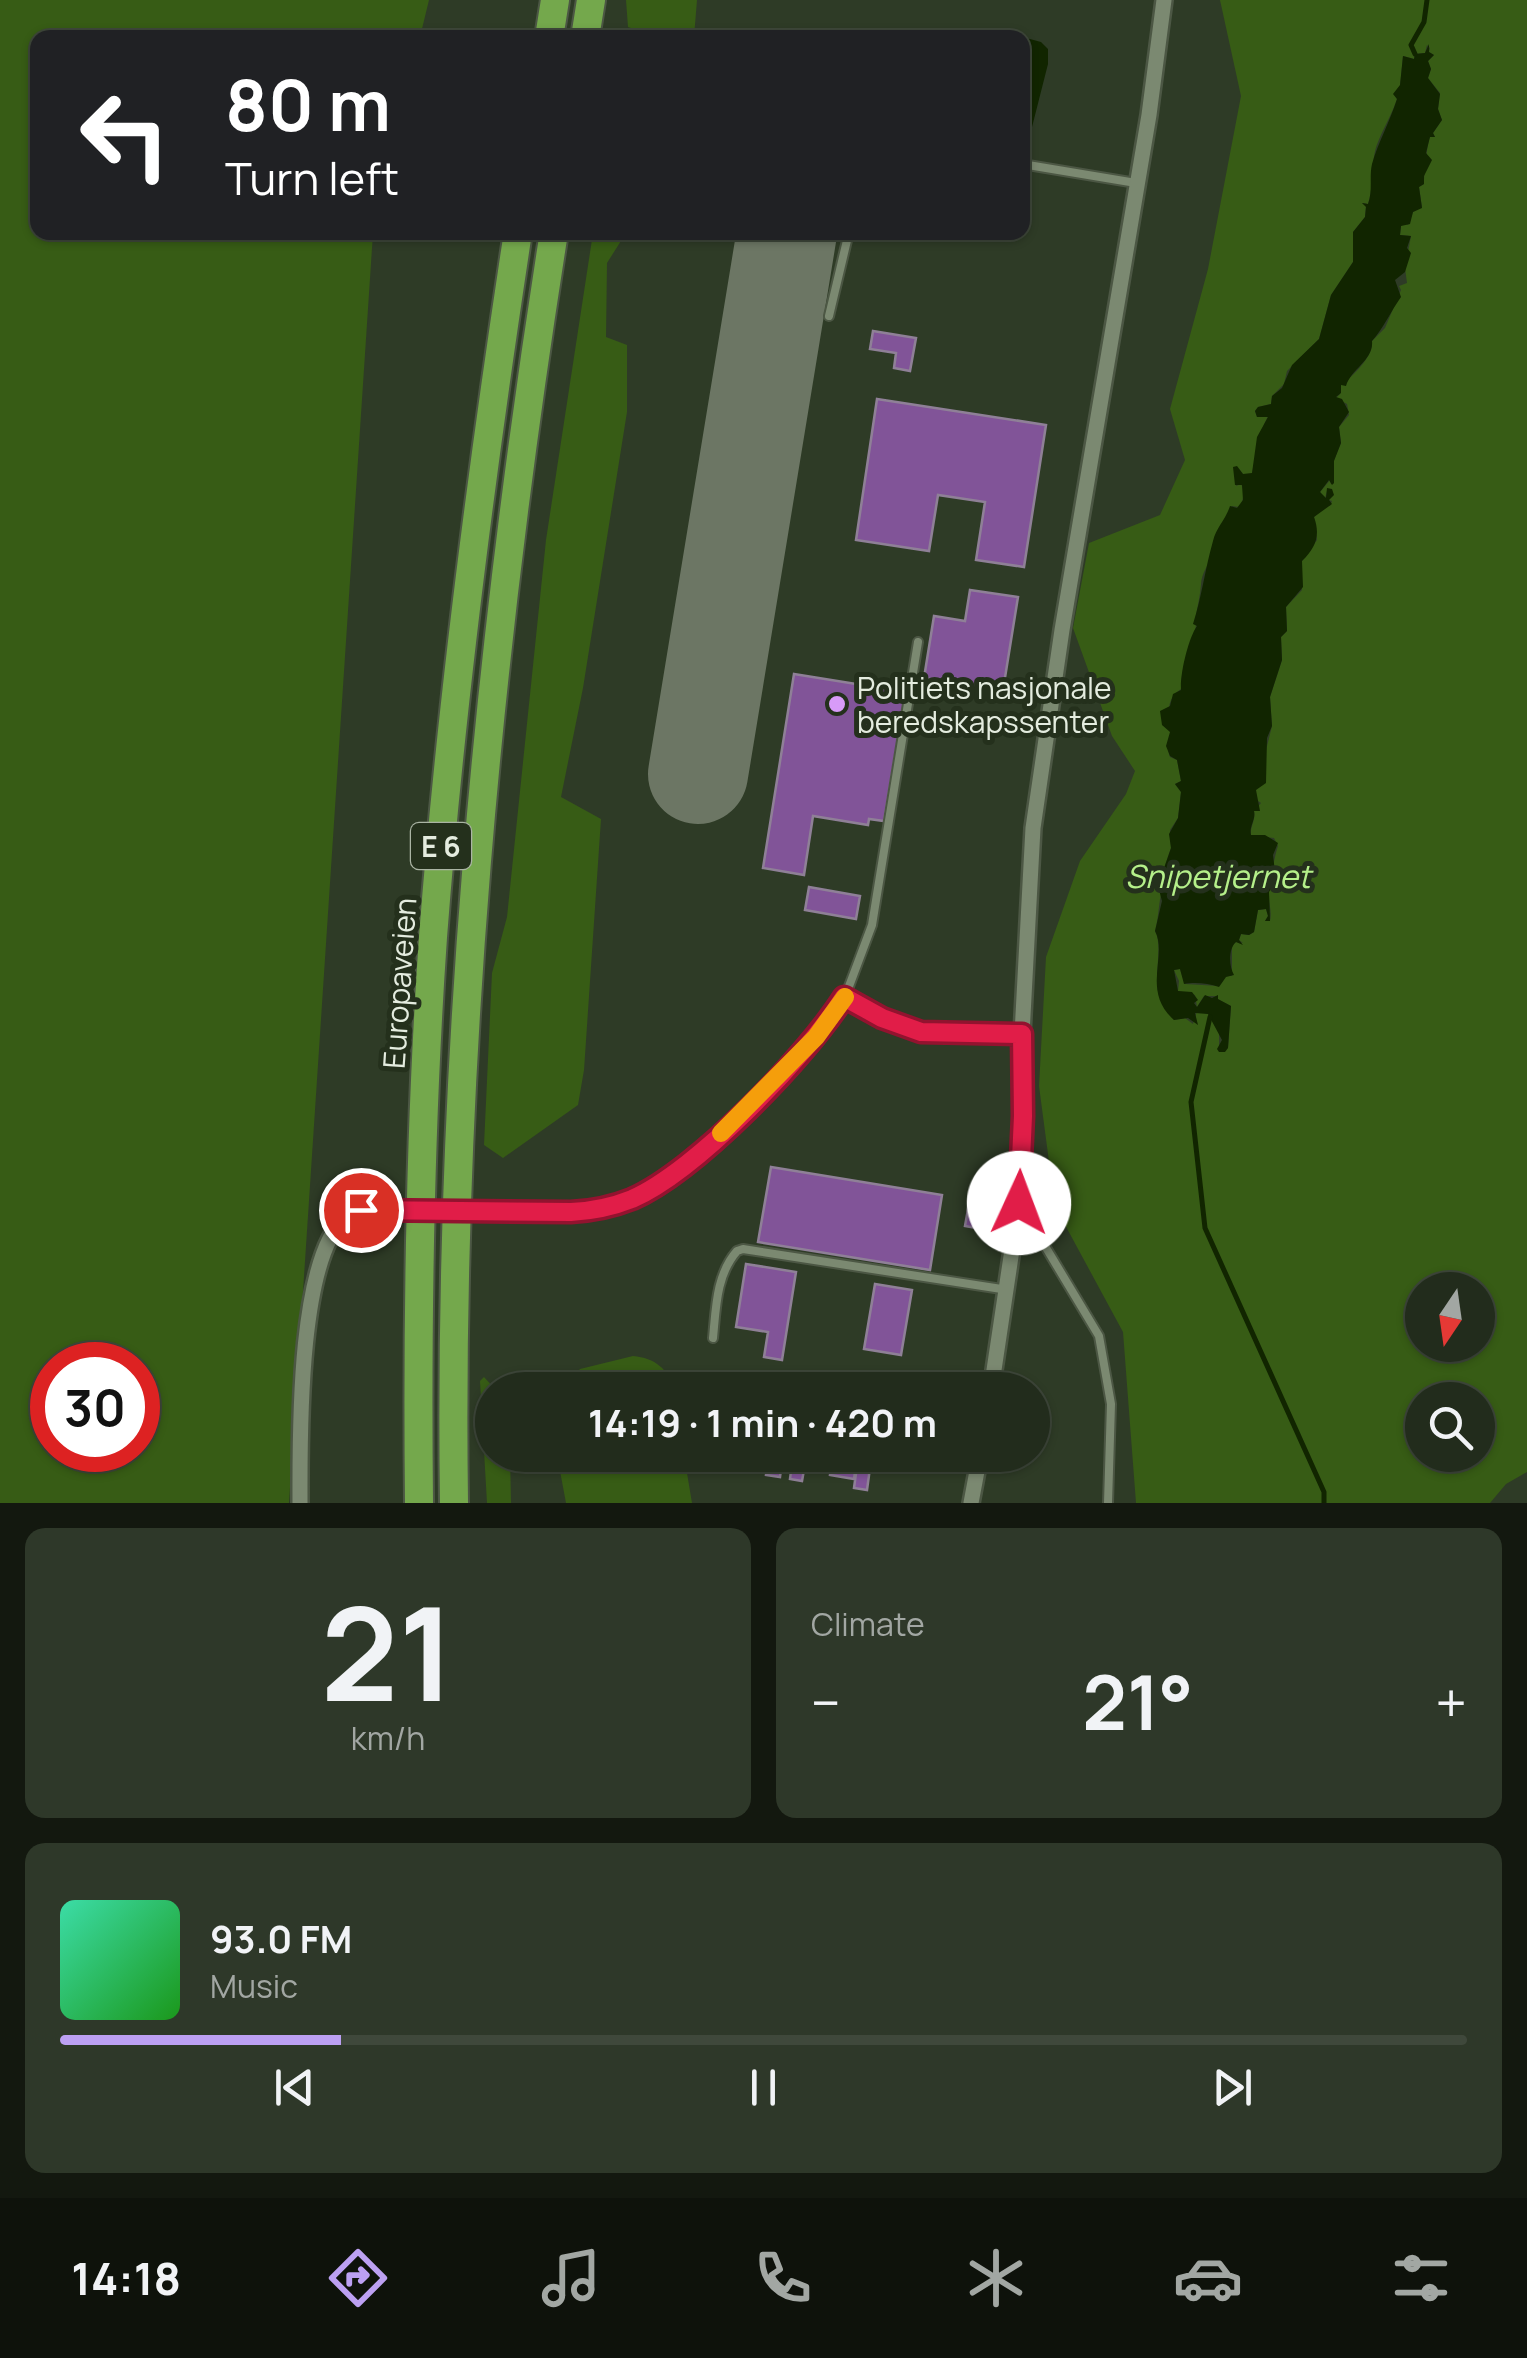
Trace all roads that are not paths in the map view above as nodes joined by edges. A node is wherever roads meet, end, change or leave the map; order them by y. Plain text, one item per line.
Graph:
1 (555, 0) edge
2 (591, 0) edge
3 (1164, 0) edge
4 (550, 30) edge
5 (585, 30) edge
6 (1030, 165) edge
7 (1136, 183) junction
8 (517, 240) edge
9 (553, 240) edge
10 (847, 240) edge
11 (829, 316) dead end
12 (918, 642) dead end
13 (844, 997) junction
14 (1022, 1034) junction
15 (1019, 1203) junction
16 (1008, 1290) junction
17 (713, 1338) dead end
18 (995, 1372) edge
19 (977, 1472) edge
20 (300, 1503) edge
21 (419, 1503) edge
22 (454, 1503) edge
23 (972, 1503) edge
24 (1108, 1503) edge

1 - 4 highway
2 - 5 highway
3 - 7 street
6 - 7 lane
7 - 14 street
8 - 21 highway, Europaveien / E 6
9 - 22 highway, E 6
10 - 11 lane
12 - 13 lane
13 - 14 street
13 - 20 street, bridge
14 - 15 street
15 - 16 street
15 - 24 lane
16 - 17 lane
16 - 18 street
19 - 23 street

